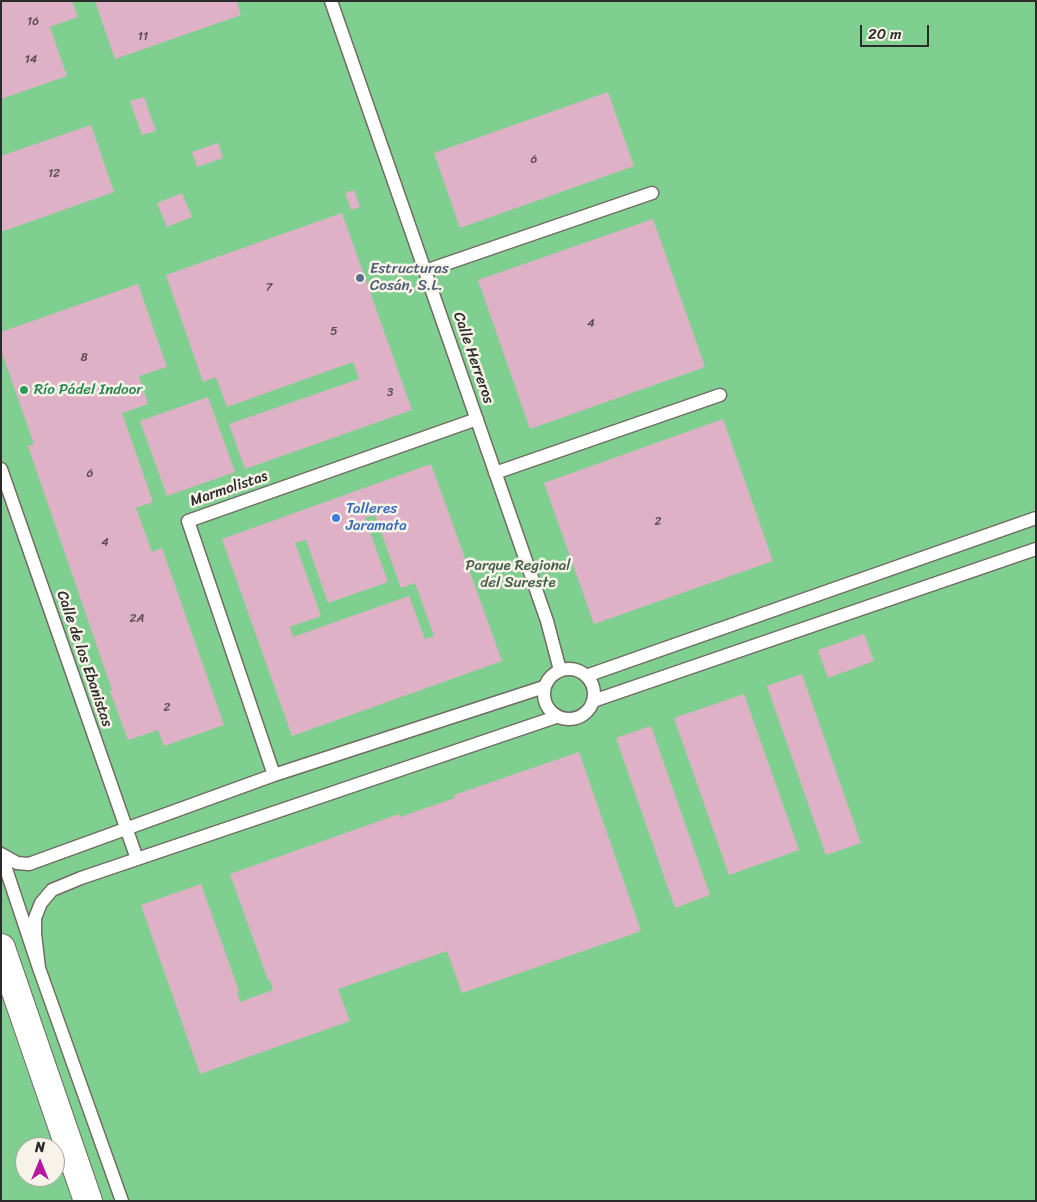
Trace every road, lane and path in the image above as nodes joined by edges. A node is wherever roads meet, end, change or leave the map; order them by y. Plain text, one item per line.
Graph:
1 (331, 1) edge
2 (652, 193) dead end
3 (425, 271) junction
4 (720, 395) dead end
5 (477, 419) junction
6 (1, 469) edge
7 (495, 473) junction
8 (1036, 518) edge
9 (1036, 549) edge
10 (560, 670) junction
11 (586, 676) junction
12 (544, 687) junction
13 (593, 700) junction
14 (556, 717) junction
15 (274, 775) junction
16 (126, 828) junction
17 (1, 854) edge
18 (137, 859) junction
19 (1, 948) edge
20 (39, 968) junction
21 (88, 1201) edge
22 (122, 1201) edge

1 - 3 lane, Calle Herreros
2 - 3 lane
3 - 5 lane, Calle Herreros
4 - 7 lane
5 - 7 lane, Calle Herreros
5 - 15 lane, Marmolistas
6 - 16 lane, Calle de los Ebanistas
7 - 10 lane, Calle Herreros
8 - 11 lane
9 - 13 lane
10 - 11 lane
10 - 12 lane
11 - 13 lane
12 - 14 lane
12 - 15 lane
13 - 14 lane
14 - 18 lane
15 - 16 lane
16 - 17 lane
16 - 18 lane, Calle de los Ebanistas
17 - 20 lane
18 - 20 lane
19 - 21 main road
20 - 22 lane

